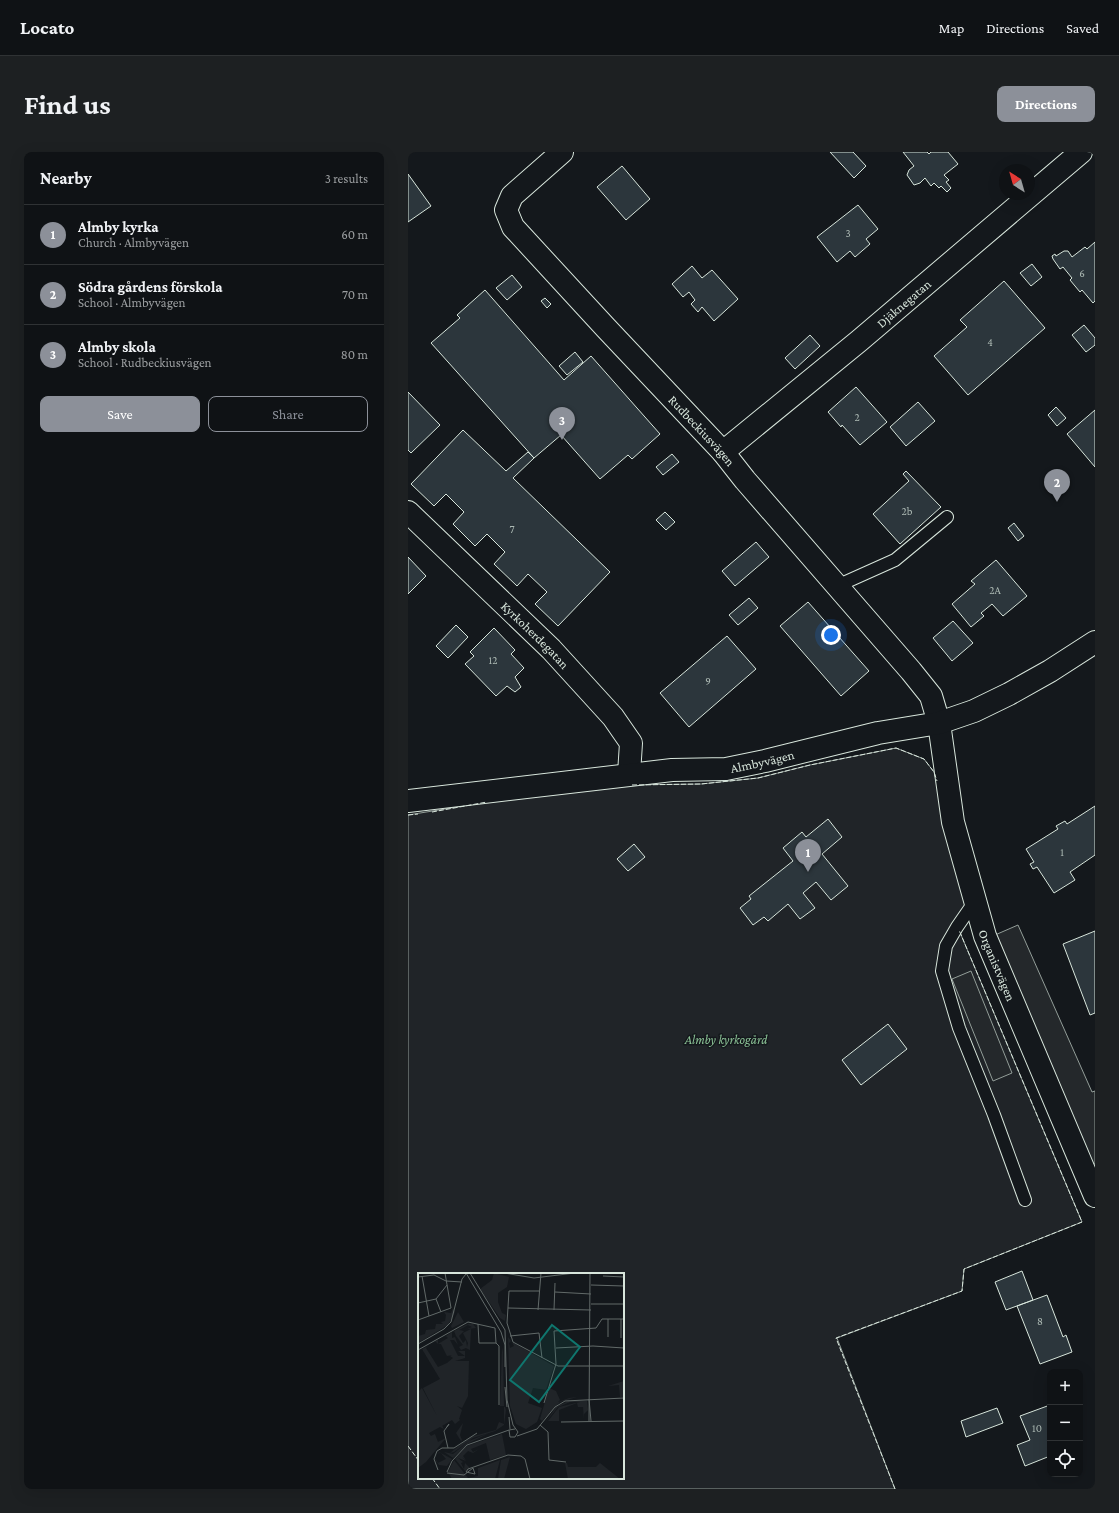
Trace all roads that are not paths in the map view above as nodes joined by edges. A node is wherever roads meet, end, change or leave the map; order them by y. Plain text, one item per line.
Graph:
1 (562, 152) edge
2 (1081, 152) edge
3 (723, 452) junction
4 (408, 512) edge
5 (947, 517) dead end
6 (837, 586) junction
7 (1095, 642) edge
8 (939, 723) junction
9 (629, 774) junction
10 (408, 801) edge
11 (976, 901) junction
12 (1095, 1196) edge
13 (1024, 1200) dead end

1 - 3 street, Rudbeckiusvägen
2 - 3 street, Djäknegatan
3 - 6 street, Rudbeckiusvägen
4 - 9 street, Kyrkoherdegatan
5 - 6 lane
6 - 8 street, Rudbeckiusvägen
7 - 8 street, Almbyvägen
8 - 9 street, Almbyvägen
8 - 11 street, Organistvägen
9 - 10 street, Almbyvägen
11 - 12 street, Organistvägen
11 - 13 lane

